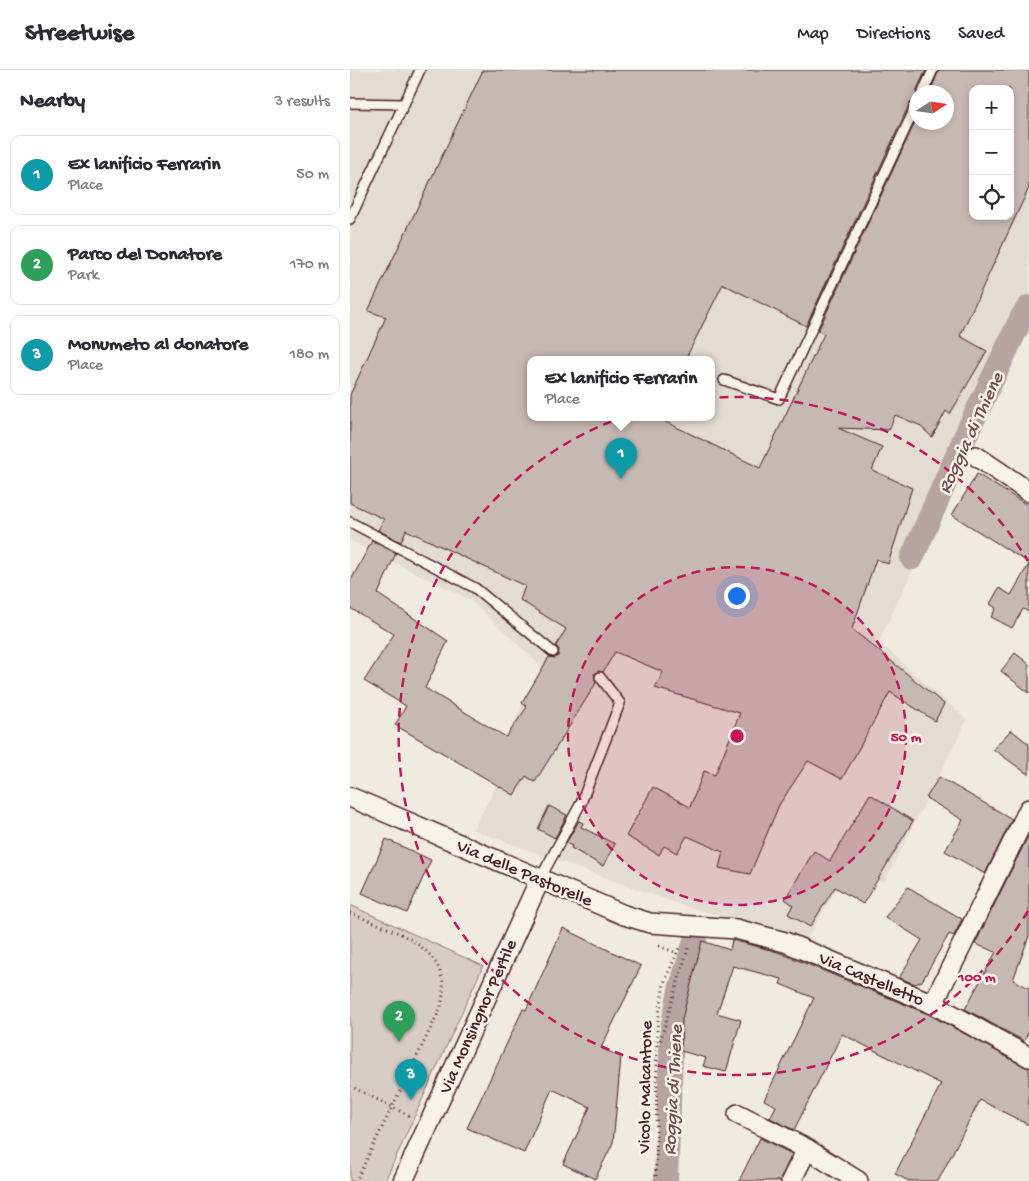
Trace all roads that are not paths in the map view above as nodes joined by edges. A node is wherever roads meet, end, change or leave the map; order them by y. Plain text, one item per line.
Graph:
1 (420, 70) edge
2 (934, 70) edge
3 (926, 85) edge
4 (350, 103) edge
5 (404, 104) junction
6 (909, 121) edge
7 (350, 219) edge
8 (724, 380) dead end
9 (976, 456) dead end
10 (1029, 492) edge
11 (350, 522) edge
12 (553, 652) dead end
13 (600, 677) dead end
14 (350, 797) edge
15 (1029, 809) edge
16 (540, 879) junction
17 (698, 932) joint
18 (933, 1004) junction
19 (1029, 1057) edge
20 (738, 1114) dead end
21 (807, 1149) junction
22 (403, 1181) edge
23 (791, 1181) edge
24 (858, 1181) edge

1 - 5 lane
2 - 3 lane
4 - 5 lane
5 - 7 lane
6 - 8 lane
9 - 10 street
11 - 12 lane
13 - 16 lane
14 - 16 street, Via delle Pastorelle
15 - 18 street
16 - 17 street, Via delle Pastorelle
16 - 22 street, Via Monsingnor Pertile
17 - 18 street, Via Castelletto
18 - 19 street, Via Castelletto
20 - 21 street
21 - 23 street
21 - 24 street

